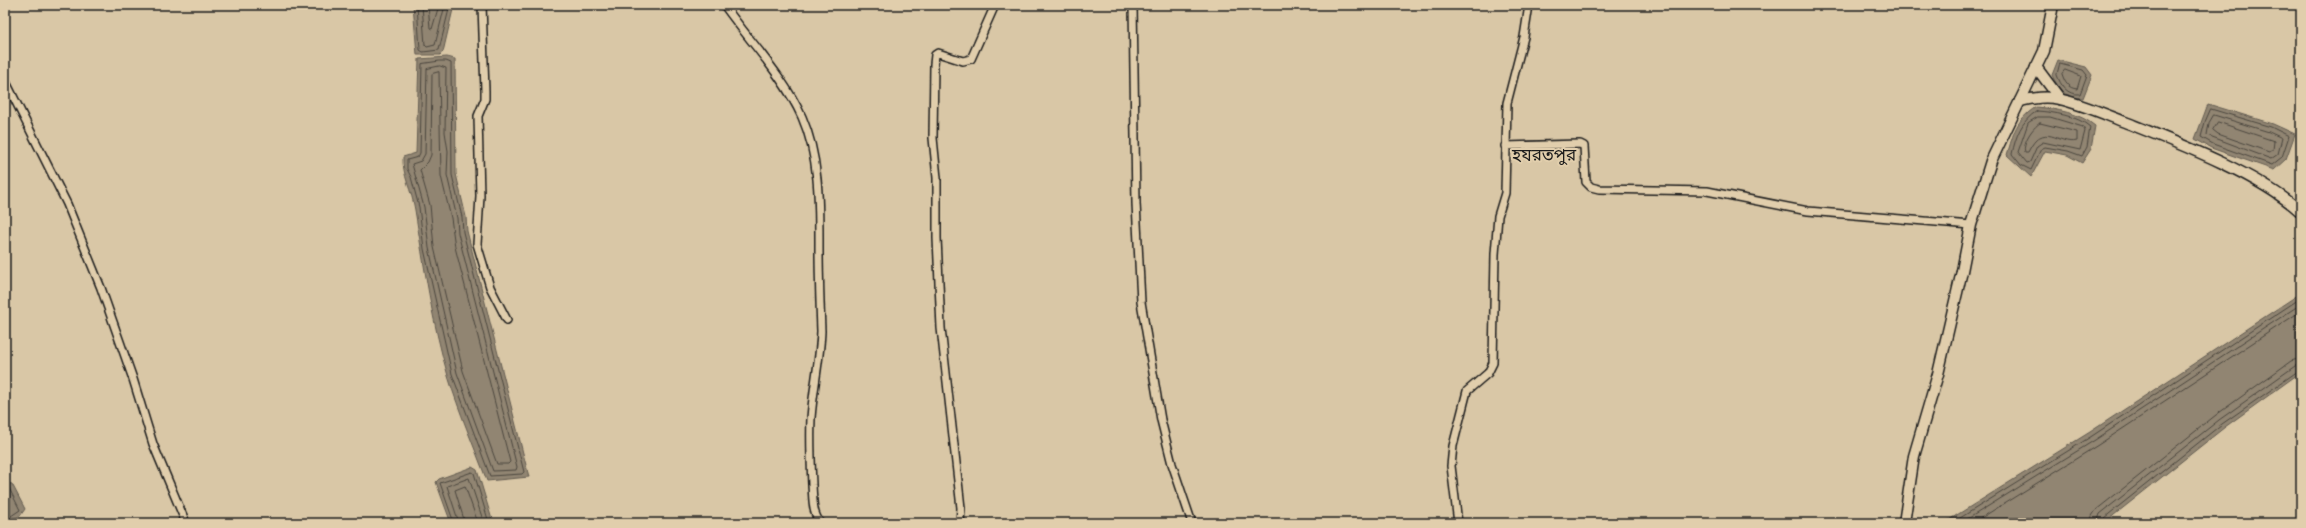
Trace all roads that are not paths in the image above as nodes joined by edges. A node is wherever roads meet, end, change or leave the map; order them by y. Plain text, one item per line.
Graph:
1 (482, 5) edge
2 (724, 5) edge
3 (995, 5) edge
4 (1133, 5) edge
5 (1529, 5) edge
6 (2053, 5) edge
7 (2036, 67) junction
8 (5, 80) edge
9 (2060, 99) junction
10 (2020, 101) junction
11 (1505, 146) junction
12 (2301, 212) edge
13 (1971, 225) junction
14 (507, 320) dead end
15 (186, 523) edge
16 (821, 523) edge
17 (960, 523) edge
18 (1192, 523) edge
19 (1458, 523) edge
20 (1904, 523) edge

1 - 14 street
2 - 16 street
3 - 17 street
4 - 18 street
5 - 11 street
6 - 7 main road
7 - 9 main road
7 - 10 main road
8 - 15 street
9 - 10 main road
9 - 12 main road
10 - 13 main road
11 - 13 street
11 - 19 street
13 - 20 main road

